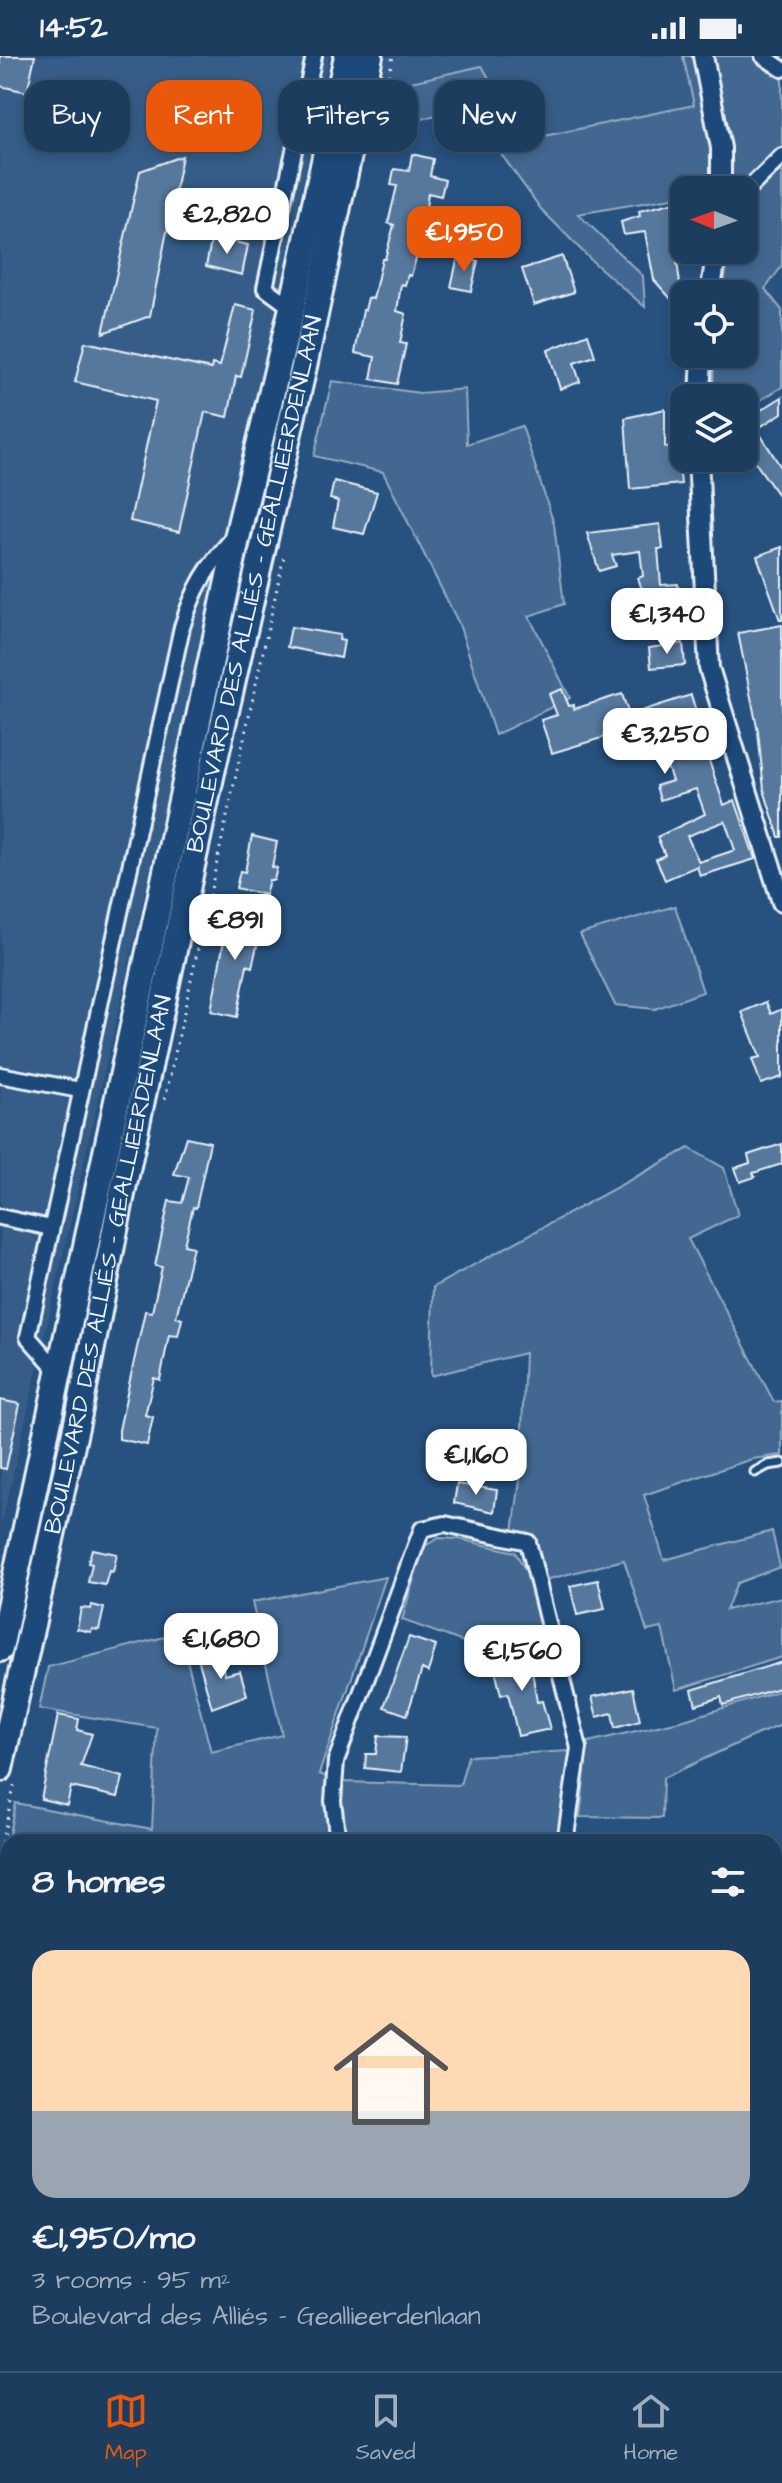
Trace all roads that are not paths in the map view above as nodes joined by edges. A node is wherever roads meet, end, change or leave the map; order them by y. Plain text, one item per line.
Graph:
1 (314, 56) edge
2 (347, 56) edge
3 (370, 56) edge
4 (703, 56) edge
5 (763, 56) edge
6 (782, 69) edge
7 (782, 156) edge
8 (721, 176) edge
9 (758, 179) edge
10 (292, 308) junction
11 (699, 472) edge
12 (238, 533) junction
13 (782, 902) edge
14 (0, 1075) edge
15 (80, 1090) junction
16 (0, 1217) edge
17 (51, 1228) junction
18 (59, 1372) junction
19 (86, 1379) junction
20 (782, 1463) edge
21 (755, 1472) dead end
22 (33, 1494) junction
23 (61, 1500) junction
24 (0, 1649) edge
25 (8, 1772) edge
26 (337, 1834) edge
27 (566, 1834) edge

1 - 10 street, BOULEVARD DES ALLIÉS - GEALLIEERDENLAAN
2 - 10 highway, BOULEVARD DES ALLIÉS - GEALLIEERDENLAAN
3 - 19 highway, BOULEVARD DES ALLIÉS - GEALLIEERDENLAAN
4 - 8 street
5 - 6 street
7 - 9 street
10 - 12 highway, BOULEVARD DES ALLIÉS - GEALLIEERDENLAAN
11 - 13 street
12 - 15 street
12 - 18 highway, BOULEVARD DES ALLIÉS - GEALLIEERDENLAAN
14 - 15 street
15 - 17 street
16 - 17 street
17 - 18 street
18 - 19 lane
18 - 22 highway, BOULEVARD DES ALLIÉS - GEALLIEERDENLAAN
19 - 23 highway, BOULEVARD DES ALLIÉS - GEALLIEERDENLAAN
20 - 21 lane
22 - 23 lane
22 - 24 highway, BOULEVARD DES ALLIÉS - GEALLIEERDENLAAN
23 - 25 highway, BOULEVARD DES ALLIÉS - GEALLIEERDENLAAN
26 - 27 street

